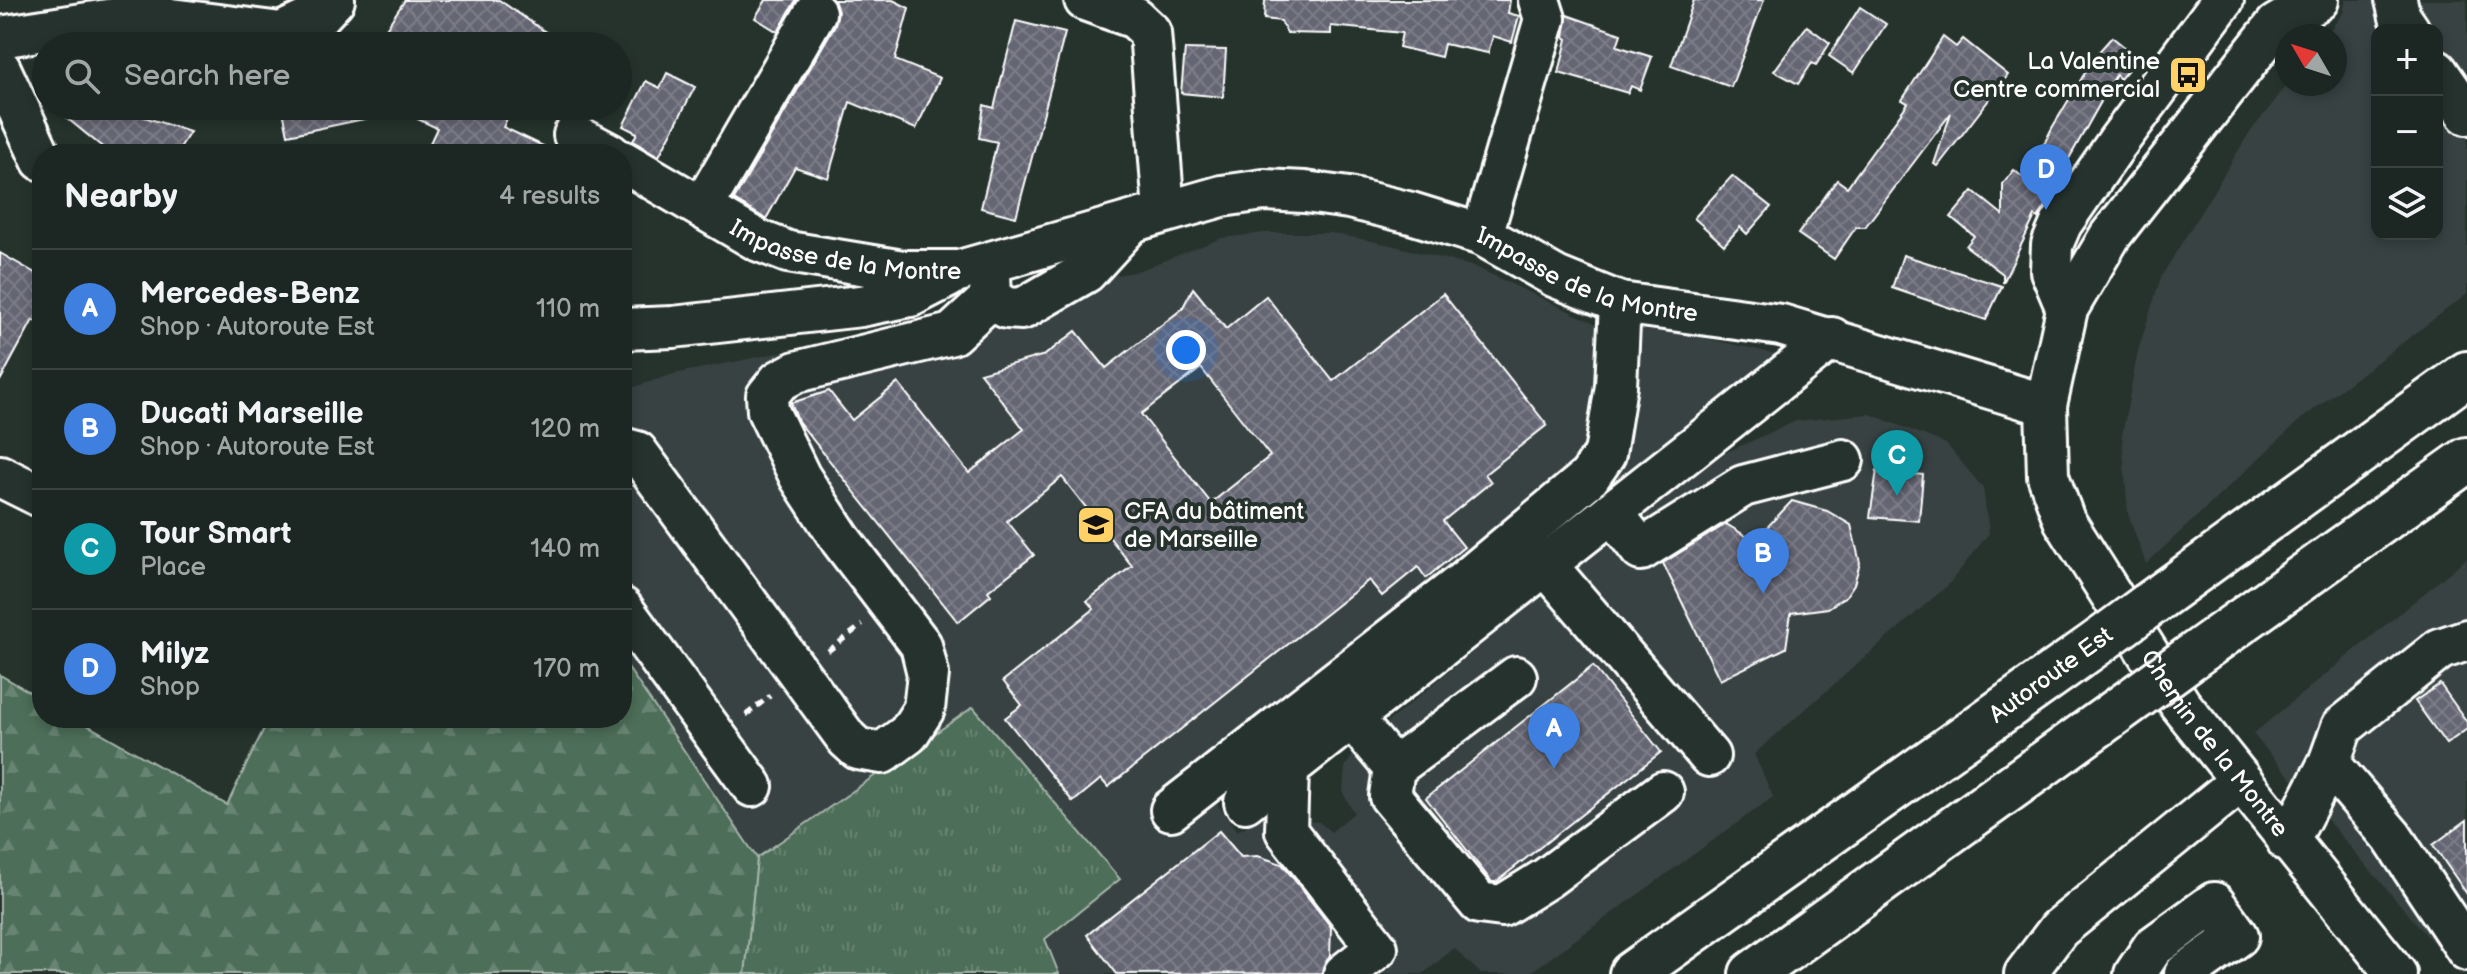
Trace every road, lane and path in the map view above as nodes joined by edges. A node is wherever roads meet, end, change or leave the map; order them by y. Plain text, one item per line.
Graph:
1 (334, 0) edge
2 (1085, 0) edge
3 (1539, 0) edge
4 (2223, 0) edge
5 (2318, 0) edge
6 (2396, 0) edge
7 (815, 13) dead end
8 (2280, 13) edge
9 (2405, 24) edge
10 (273, 32) edge
11 (283, 32) edge
12 (0, 37) edge
13 (0, 69) edge
14 (2443, 80) edge
15 (2467, 114) edge
16 (574, 135) dead end
17 (35, 144) edge
18 (591, 144) edge
19 (632, 167) edge
20 (703, 206) junction
21 (1146, 218) junction
22 (1482, 235) junction
23 (982, 277) junction
24 (1620, 303) junction
25 (2067, 309) junction
26 (632, 329) edge
27 (1832, 338) junction
28 (2467, 363) edge
29 (2467, 374) edge
30 (2046, 405) junction
31 (632, 451) edge
32 (2349, 458) junction
33 (1843, 460) dead end
34 (2467, 460) edge
35 (0, 476) edge
36 (32, 492) edge
37 (1612, 512) junction
38 (1546, 565) junction
39 (870, 619) dead end
40 (632, 622) edge
41 (2467, 640) edge
42 (828, 651) dead end
43 (1516, 677) dead end
44 (776, 691) dead end
45 (1352, 718) junction
46 (737, 721) dead end
47 (1709, 756) dead end
48 (2329, 763) junction
49 (1394, 768) junction
50 (1288, 769) junction
51 (2241, 781) junction
52 (752, 786) dead end
53 (1663, 792) dead end
54 (1245, 802) dead end
55 (1171, 810) dead end
56 (2288, 842) junction
57 (2467, 950) edge
58 (1344, 974) edge
59 (1632, 974) edge
60 (1752, 974) edge
61 (2025, 974) edge
62 (2135, 974) edge
63 (2185, 974) edge
64 (2396, 974) edge

1 - 11 street
2 - 21 street
3 - 22 street
4 - 25 street
5 - 8 street
6 - 9 street
7 - 20 street
8 - 25 street, Chemin de la Montre
10 - 12 street
13 - 17 street
14 - 15 street
16 - 18 street
19 - 20 street, Impasse de la Montre
20 - 23 street, Impasse de la Montre
21 - 22 street, Impasse de la Montre
21 - 23 street, Impasse de la Montre
21 - 23 street, Impasse de la Montre
22 - 24 street, Impasse de la Montre
23 - 26 street
23 - 31 street
24 - 27 street, Impasse de la Montre
24 - 55 street
25 - 30 street, Chemin de la Montre
27 - 30 street, Impasse de la Montre
27 - 37 street
28 - 32 highway
29 - 32 highway, Autoroute Est
30 - 51 street, Chemin de la Montre
32 - 59 highway, Autoroute Est, bridge
33 - 37 street
34 - 60 highway, bridge
35 - 36 street
37 - 38 street
38 - 45 street
38 - 47 street
39 - 42 path
40 - 52 street
41 - 48 street
43 - 49 street
44 - 46 path
45 - 49 street
45 - 50 street
48 - 56 street
48 - 57 street
49 - 53 street
50 - 54 street
50 - 58 street
51 - 56 street, Chemin de la Montre
51 - 61 street
56 - 64 street, Chemin de la Montre
62 - 63 street

